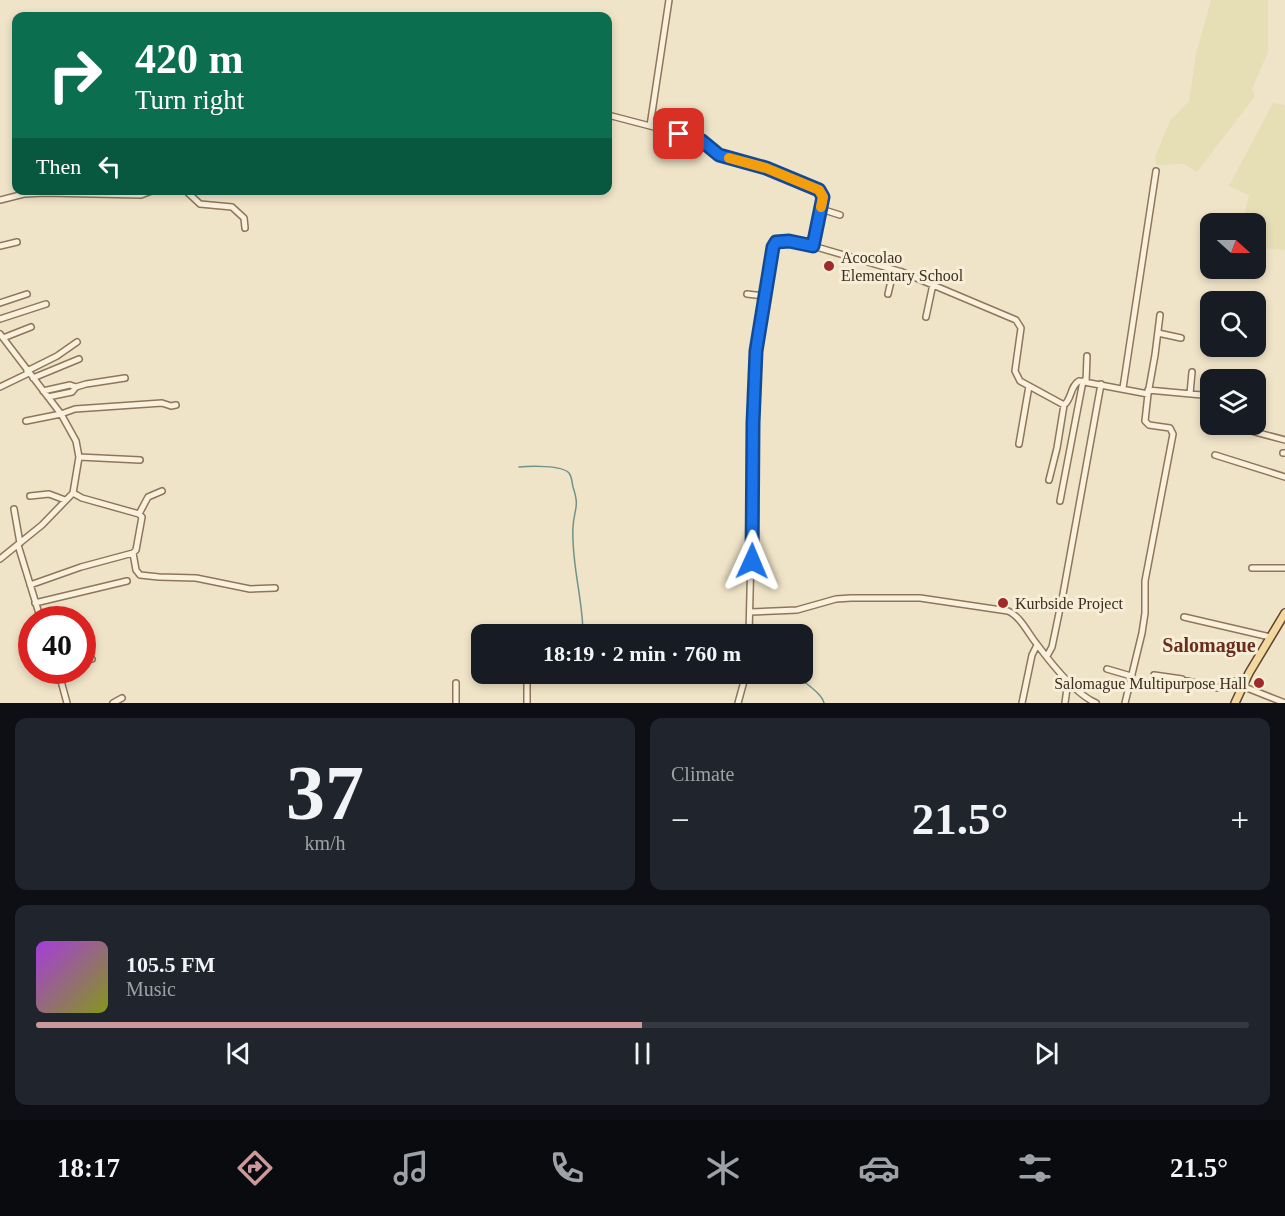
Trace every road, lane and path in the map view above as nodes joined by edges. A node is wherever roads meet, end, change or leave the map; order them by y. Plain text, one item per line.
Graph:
1 (669, 0) edge
2 (612, 117) edge
3 (650, 126) junction
4 (1156, 171) dead end
5 (20, 195) edge
6 (190, 195) edge
7 (0, 200) edge
8 (821, 209) junction
9 (840, 215) dead end
10 (245, 228) dead end
11 (18, 242) dead end
12 (0, 246) edge
13 (813, 246) junction
14 (902, 272) junction
15 (933, 284) junction
16 (27, 294) dead end
17 (747, 294) dead end
18 (888, 294) dead end
19 (764, 296) junction
20 (0, 303) edge
21 (46, 304) dead end
22 (1160, 315) dead end
23 (926, 317) dead end
24 (0, 319) edge
25 (31, 327) dead end
26 (1158, 333) junction
27 (1181, 338) dead end
28 (2, 339) edge
29 (77, 342) dead end
30 (1087, 356) dead end
31 (79, 359) dead end
32 (28, 372) junction
33 (1192, 372) dead end
34 (33, 378) junction
35 (125, 378) dead end
36 (1085, 381) junction
37 (1101, 384) junction
38 (1029, 386) junction
39 (0, 387) edge
40 (76, 387) junction
41 (1123, 388) junction
42 (43, 391) junction
43 (1148, 392) junction
44 (1190, 394) junction
45 (1200, 395) edge
46 (48, 397) junction
47 (176, 405) dead end
48 (1064, 405) junction
49 (61, 414) junction
50 (26, 421) dead end
51 (1266, 435) edge
52 (1285, 440) edge
53 (1019, 444) dead end
54 (1215, 455) dead end
55 (79, 458) junction
56 (140, 460) dead end
57 (1285, 477) edge
58 (1049, 480) dead end
59 (162, 491) dead end
60 (73, 493) junction
61 (30, 495) dead end
62 (65, 500) junction
63 (1060, 501) dead end
64 (14, 509) dead end
65 (140, 514) junction
66 (19, 544) junction
67 (133, 553) junction
68 (0, 559) edge
69 (1252, 568) dead end
70 (1285, 568) edge
71 (127, 581) dead end
72 (30, 585) junction
73 (275, 588) dead end
74 (35, 603) junction
75 (36, 606) edge
76 (750, 612) junction
77 (1285, 613) edge
78 (1184, 617) dead end
79 (749, 624) edge
80 (1270, 637) junction
81 (1037, 645) junction
82 (1047, 656) junction
83 (1107, 669) dead end
84 (1154, 675) dead end
85 (1131, 676) junction
86 (1068, 681) junction
87 (456, 682) dead end
88 (62, 684) edge
89 (527, 684) edge
90 (743, 684) edge
91 (1243, 685) junction
92 (122, 698) dead end
93 (67, 703) edge
94 (112, 703) edge
95 (456, 703) edge
96 (527, 703) edge
97 (738, 703) edge
98 (1022, 703) edge
99 (1065, 703) edge
100 (1096, 703) edge
101 (1125, 703) edge
102 (1235, 703) edge
103 (1285, 703) edge

1 - 3 street
2 - 3 street
3 - 8 street
4 - 41 street
5 - 7 street
6 - 10 street
8 - 9 street
8 - 13 street
11 - 12 street
13 - 14 street
13 - 19 street
14 - 15 street
14 - 18 street
15 - 23 street
15 - 38 street
16 - 20 street
17 - 19 street
19 - 76 street
21 - 24 street
22 - 26 street
25 - 28 street
26 - 27 street
26 - 43 street
28 - 32 street
29 - 32 street
30 - 36 street
31 - 34 street
32 - 34 street
32 - 39 street
33 - 44 street
34 - 42 street
35 - 40 street
36 - 37 street
36 - 48 street
36 - 63 street
37 - 41 street
37 - 82 street
38 - 48 street
38 - 53 street
40 - 42 street
40 - 46 street
41 - 43 street
42 - 46 street
43 - 44 street
43 - 85 street
44 - 45 street
46 - 49 street
47 - 49 street
48 - 58 street
49 - 50 street
49 - 55 street
51 - 52 street
54 - 57 street
55 - 56 street
55 - 60 street
59 - 65 street
60 - 62 street
60 - 65 street
61 - 62 street
62 - 66 street
64 - 66 street
65 - 67 street
66 - 68 street
66 - 72 street
67 - 72 street
67 - 73 street
69 - 70 street
71 - 74 street
72 - 74 street
74 - 75 street
76 - 79 street
76 - 81 street
77 - 80 main road
78 - 80 street
80 - 91 main road
81 - 82 street
81 - 98 street
82 - 86 street
83 - 85 street
84 - 91 street
85 - 101 street
86 - 99 street
86 - 100 street
87 - 95 street
88 - 93 street
89 - 96 street
90 - 97 street
91 - 102 main road
91 - 103 street
92 - 94 street

